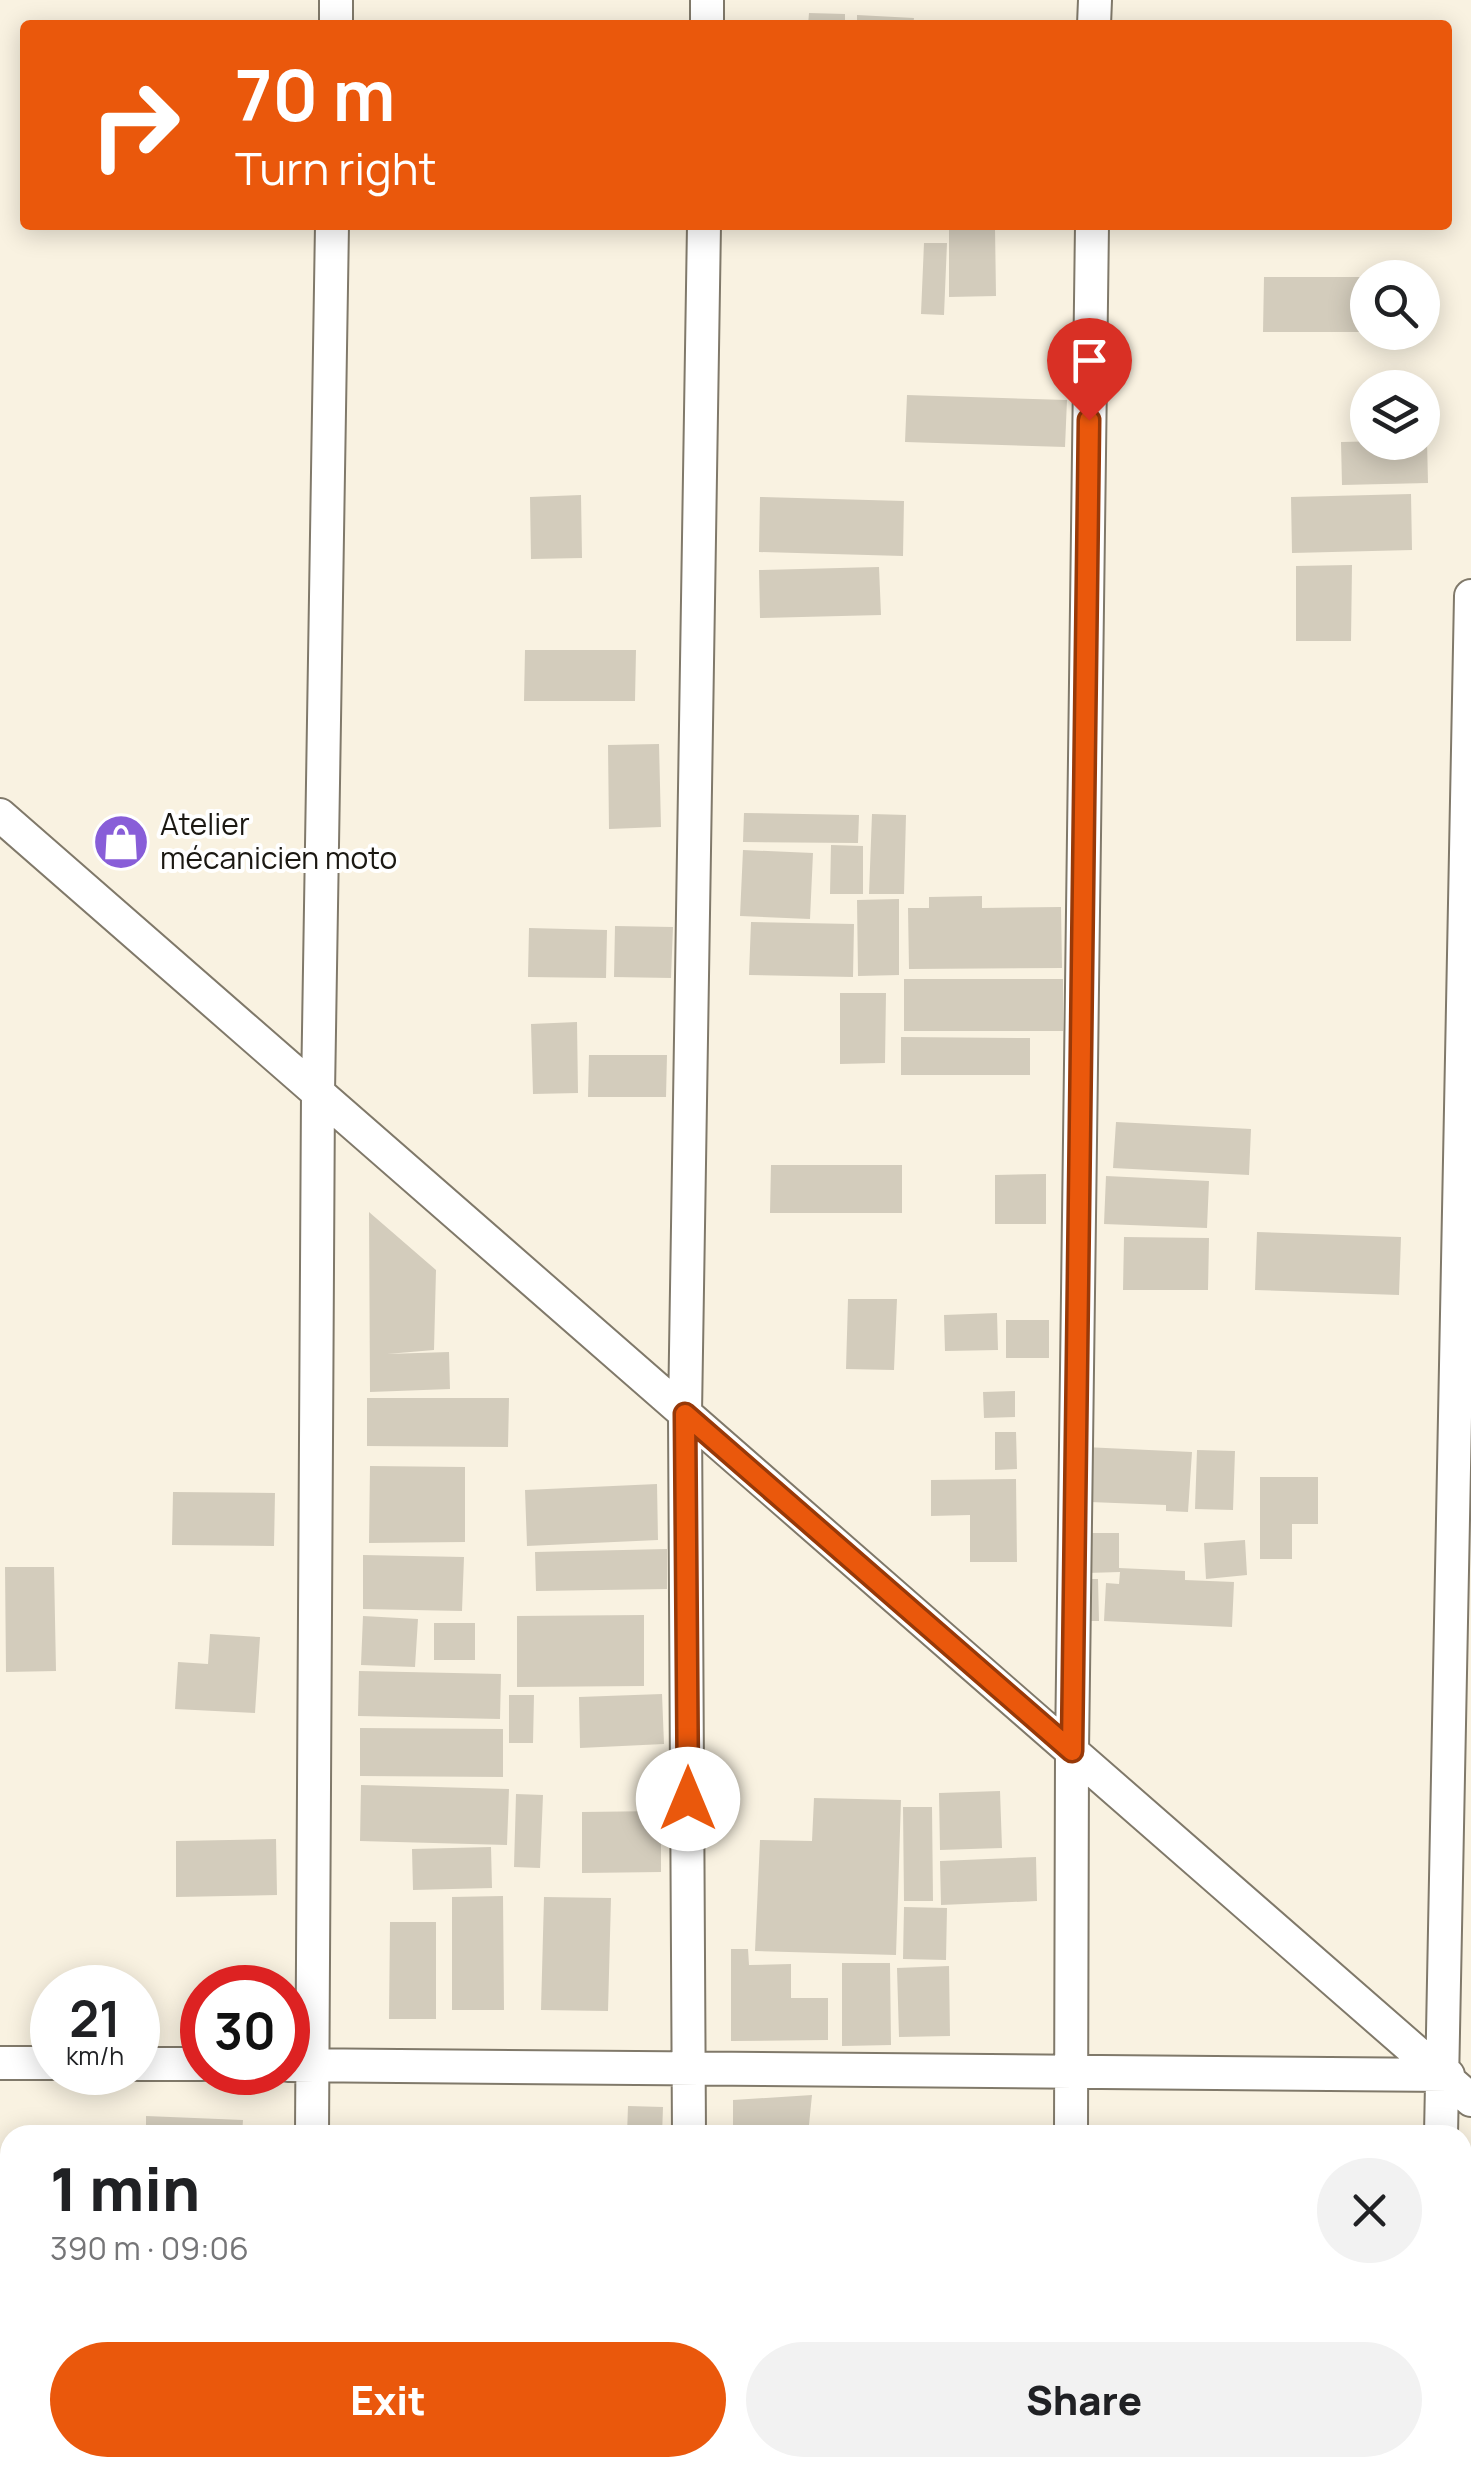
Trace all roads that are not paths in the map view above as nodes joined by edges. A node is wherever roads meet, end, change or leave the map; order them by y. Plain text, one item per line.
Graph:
1 (332, 230) edge
2 (704, 230) edge
3 (1092, 230) edge
4 (1471, 596) edge
5 (0, 815) edge
6 (318, 1093) junction
7 (685, 1414) junction
8 (1072, 1751) junction
9 (302, 1965) edge
10 (0, 2063) edge
11 (30, 2063) edge
12 (310, 2065) edge
13 (689, 2068) junction
14 (1072, 2071) junction
15 (1457, 2075) edge
16 (305, 2095) edge
17 (1471, 2100) edge
18 (310, 2125) edge
19 (688, 2125) edge
20 (1071, 2125) edge
21 (1444, 2125) edge

1 - 6 street
2 - 7 street
3 - 8 street
4 - 15 street
5 - 6 street
6 - 7 street
6 - 9 street
7 - 8 street
7 - 13 street
8 - 14 street
8 - 15 street
10 - 11 street
12 - 13 street
13 - 14 street
13 - 19 street
14 - 15 street
14 - 20 street
15 - 17 street
15 - 21 street
16 - 18 street

